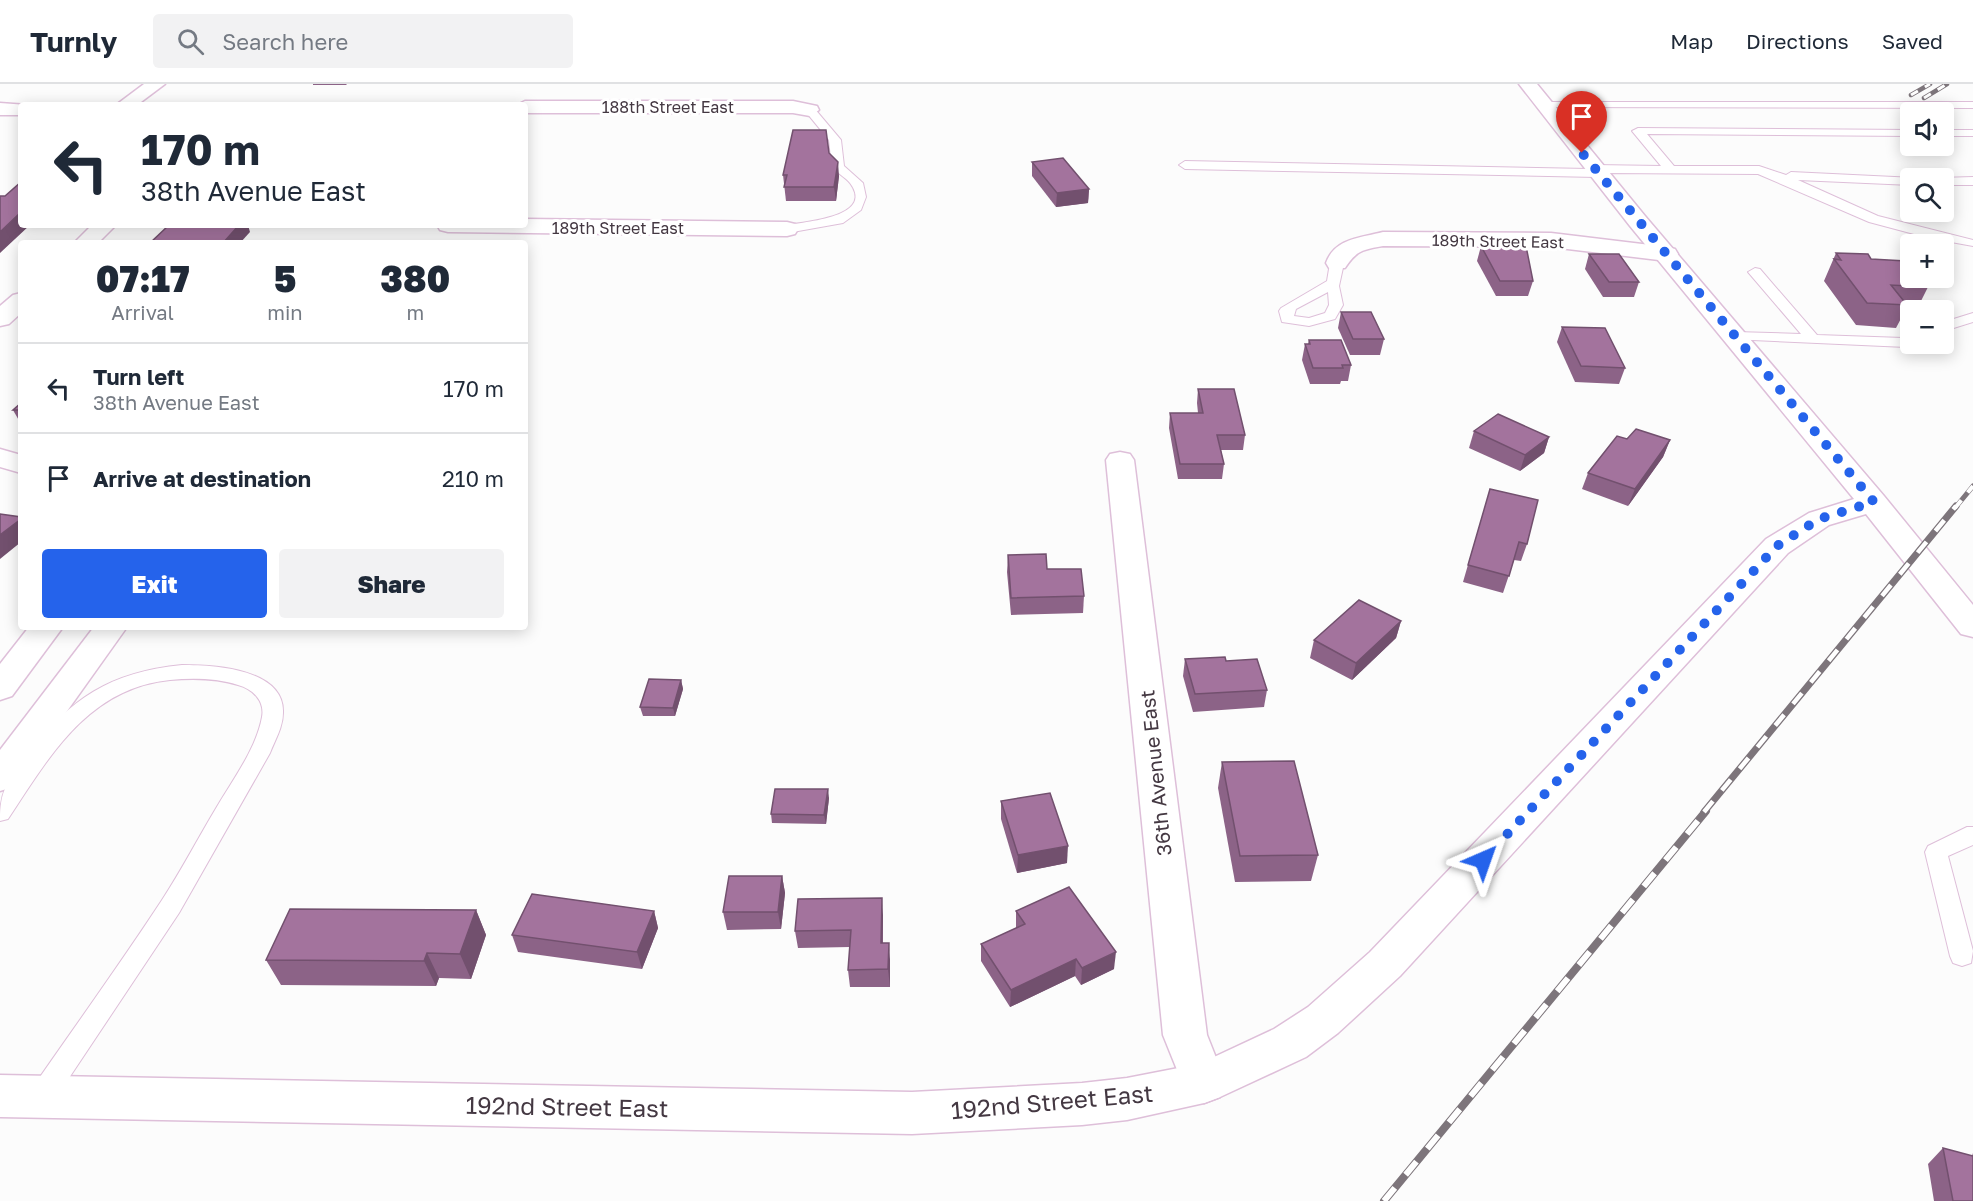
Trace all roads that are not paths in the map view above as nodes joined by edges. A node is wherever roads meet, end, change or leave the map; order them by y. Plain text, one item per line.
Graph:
1 (156, 84) edge
2 (1528, 84) edge
3 (132, 102) edge
4 (1544, 104) junction
5 (1973, 105) edge
6 (528, 107) edge
7 (0, 109) edge
8 (18, 109) edge
9 (810, 110) joint
10 (1900, 133) edge
11 (1954, 133) edge
12 (1973, 133) edge
13 (1185, 165) dead end
14 (1669, 168) junction
15 (1596, 171) junction
16 (1782, 176) junction
17 (1900, 181) edge
18 (1954, 181) edge
19 (1973, 181) edge
20 (528, 226) edge
21 (102, 228) edge
22 (787, 229) joint
23 (88, 240) edge
24 (1971, 243) dead end
25 (1667, 254) junction
26 (1337, 263) joint
27 (1755, 272) dead end
28 (1332, 285) dead end
29 (18, 303) edge
30 (1973, 317) edge
31 (0, 319) edge
32 (1954, 324) edge
33 (1736, 336) junction
34 (1813, 339) junction
35 (1900, 340) edge
36 (0, 457) edge
37 (1120, 460) dead end
38 (18, 464) edge
39 (1874, 502) junction
40 (1973, 626) edge
41 (46, 630) edge
42 (109, 630) edge
43 (0, 688) edge
44 (0, 777) edge
45 (0, 813) edge
46 (1973, 836) edge
47 (1962, 956) dead end
48 (1204, 1083) junction
49 (0, 1096) edge
50 (42, 1096) junction

1 - 3 street
2 - 4 street
4 - 5 lane
4 - 15 street
6 - 9 street, 188th Street East
7 - 8 street
9 - 22 lane
10 - 14 lane
11 - 12 lane
13 - 15 lane
14 - 15 lane
14 - 16 lane
15 - 25 street
16 - 17 lane
16 - 24 lane
18 - 19 lane
20 - 22 street, 189th Street East
21 - 23 street
25 - 26 street, 189th Street East
25 - 33 street
26 - 28 lane
27 - 34 lane
29 - 31 street
30 - 32 lane
33 - 34 lane
33 - 39 street
34 - 35 lane
36 - 38 street
37 - 48 street, 36th Avenue East
39 - 40 street
39 - 48 street, 192nd Street East
41 - 43 street
42 - 44 street
45 - 50 lane
46 - 47 lane
48 - 50 street, 192nd Street East
49 - 50 street, 192nd Street East

